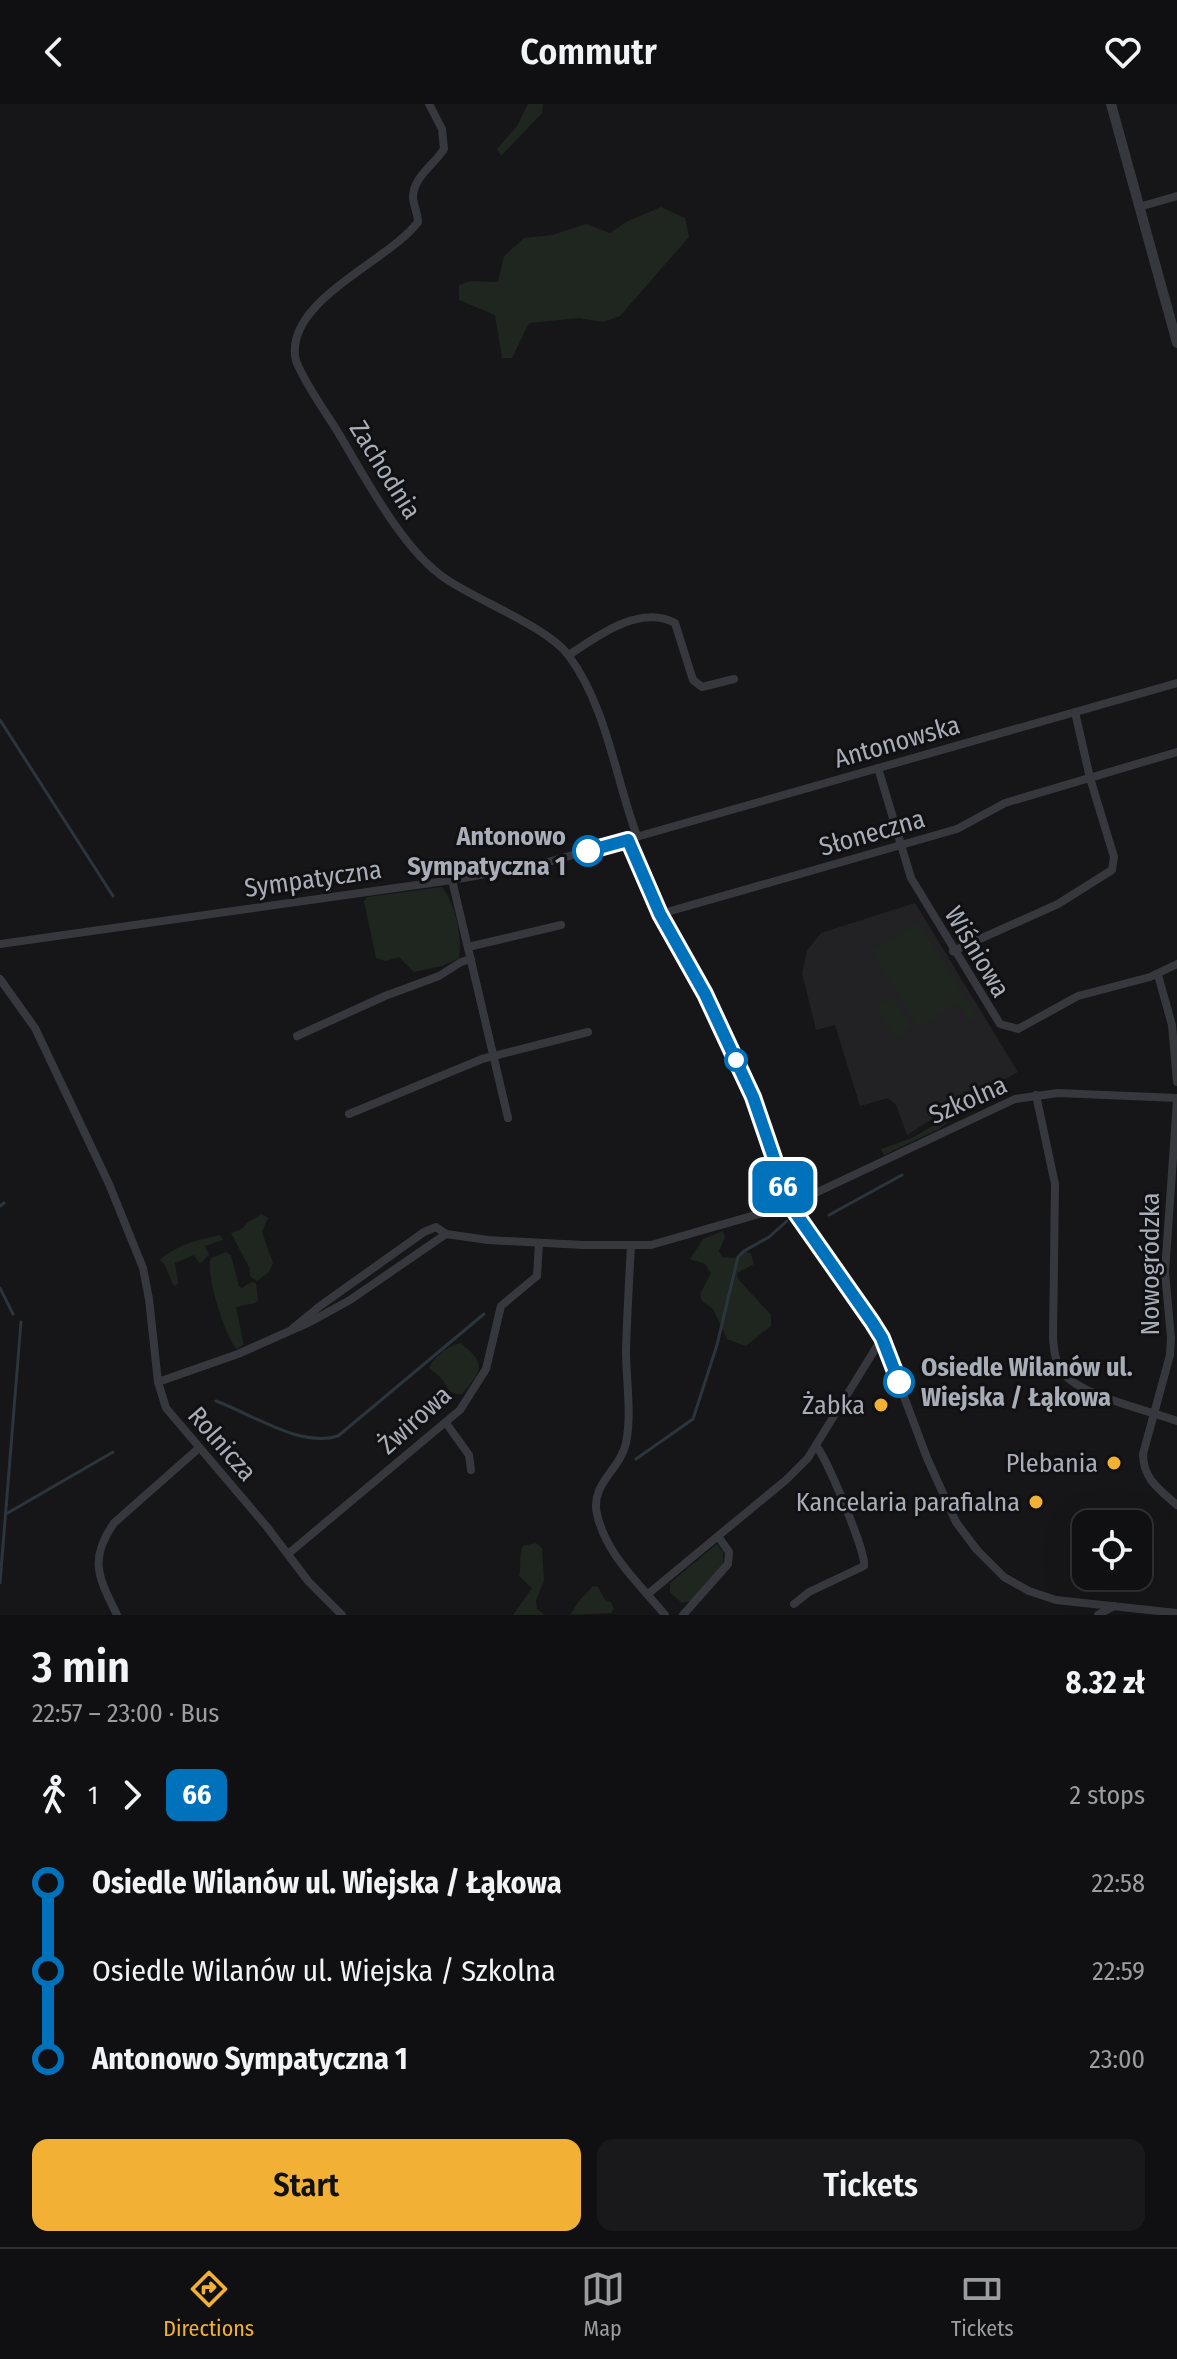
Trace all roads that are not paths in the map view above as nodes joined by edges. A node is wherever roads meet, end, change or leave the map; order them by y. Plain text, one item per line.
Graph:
1 (429, 104) edge
2 (1111, 104) edge
3 (1177, 196) edge
4 (1139, 207) junction
5 (1177, 343) edge
6 (569, 655) junction
7 (734, 679) dead end
8 (1177, 683) edge
9 (1075, 712) junction
10 (1177, 752) edge
11 (878, 768) junction
12 (1090, 778) junction
13 (633, 838) junction
14 (899, 846) junction
15 (452, 880) junction
16 (660, 914) junction
17 (561, 925) dead end
18 (0, 944) edge
19 (468, 947) junction
20 (953, 951) junction
21 (471, 959) junction
22 (1175, 965) edge
23 (1158, 975) junction
24 (0, 979) edge
25 (588, 1032) dead end
26 (297, 1036) dead end
27 (494, 1056) junction
28 (1177, 1082) edge
29 (1036, 1095) junction
30 (1177, 1100) edge
31 (349, 1114) dead end
32 (508, 1118) dead end
33 (790, 1205) junction
34 (539, 1243) junction
35 (631, 1246) junction
36 (882, 1338) junction
37 (158, 1382) junction
38 (1155, 1413) junction
39 (1177, 1421) edge
40 (446, 1423) junction
41 (816, 1446) junction
42 (199, 1448) junction
43 (471, 1470) dead end
44 (1177, 1505) edge
45 (718, 1536) junction
46 (288, 1554) junction
47 (648, 1594) junction
48 (794, 1604) dead end
49 (1114, 1606) junction
50 (1177, 1613) edge
51 (117, 1615) edge
52 (342, 1615) edge
53 (665, 1615) edge
54 (683, 1615) edge
55 (1098, 1615) edge

1 - 6 street, Zachodnia
2 - 4 street
3 - 4 street
4 - 5 street
6 - 7 street
6 - 13 street, Zachodnia
8 - 9 street, Antonowska
9 - 11 street, Antonowska
9 - 12 street
10 - 12 street, Słoneczna
11 - 13 street, Antonowska
11 - 14 street, Wiśniowa
12 - 14 street, Słoneczna
12 - 20 street
13 - 15 street, Sympatyczna
13 - 16 street, Zachodnia
14 - 16 street, Słoneczna
14 - 20 street, Wiśniowa
15 - 18 street, Sympatyczna
15 - 19 street
16 - 33 street, Zachodnia
17 - 19 street
19 - 21 street
20 - 23 street, Wiśniowa
21 - 26 street
21 - 27 street
22 - 23 street, Wiśniowa
23 - 28 street
24 - 37 street, Rolnicza
25 - 27 street
27 - 31 street
27 - 32 street
29 - 30 street, Szkolna
29 - 33 street, Szkolna
29 - 38 street
30 - 38 street, Nowogródzka
33 - 35 street, Szkolna
33 - 36 street, Zachodnia
34 - 35 street, Szkolna
34 - 37 street, Szkolna
34 - 40 street, Żwirowa
35 - 47 street
36 - 41 street
36 - 49 street, Zachodnia
37 - 42 street, Rolnicza
38 - 39 street
38 - 44 street, Nowogródzka
40 - 43 street
40 - 46 street, Żwirowa
41 - 45 street
41 - 48 street
42 - 46 street, Rolnicza
42 - 51 street
45 - 47 street
45 - 54 street
46 - 52 street, Rolnicza
47 - 53 street
49 - 50 street, Zachodnia
49 - 55 street

